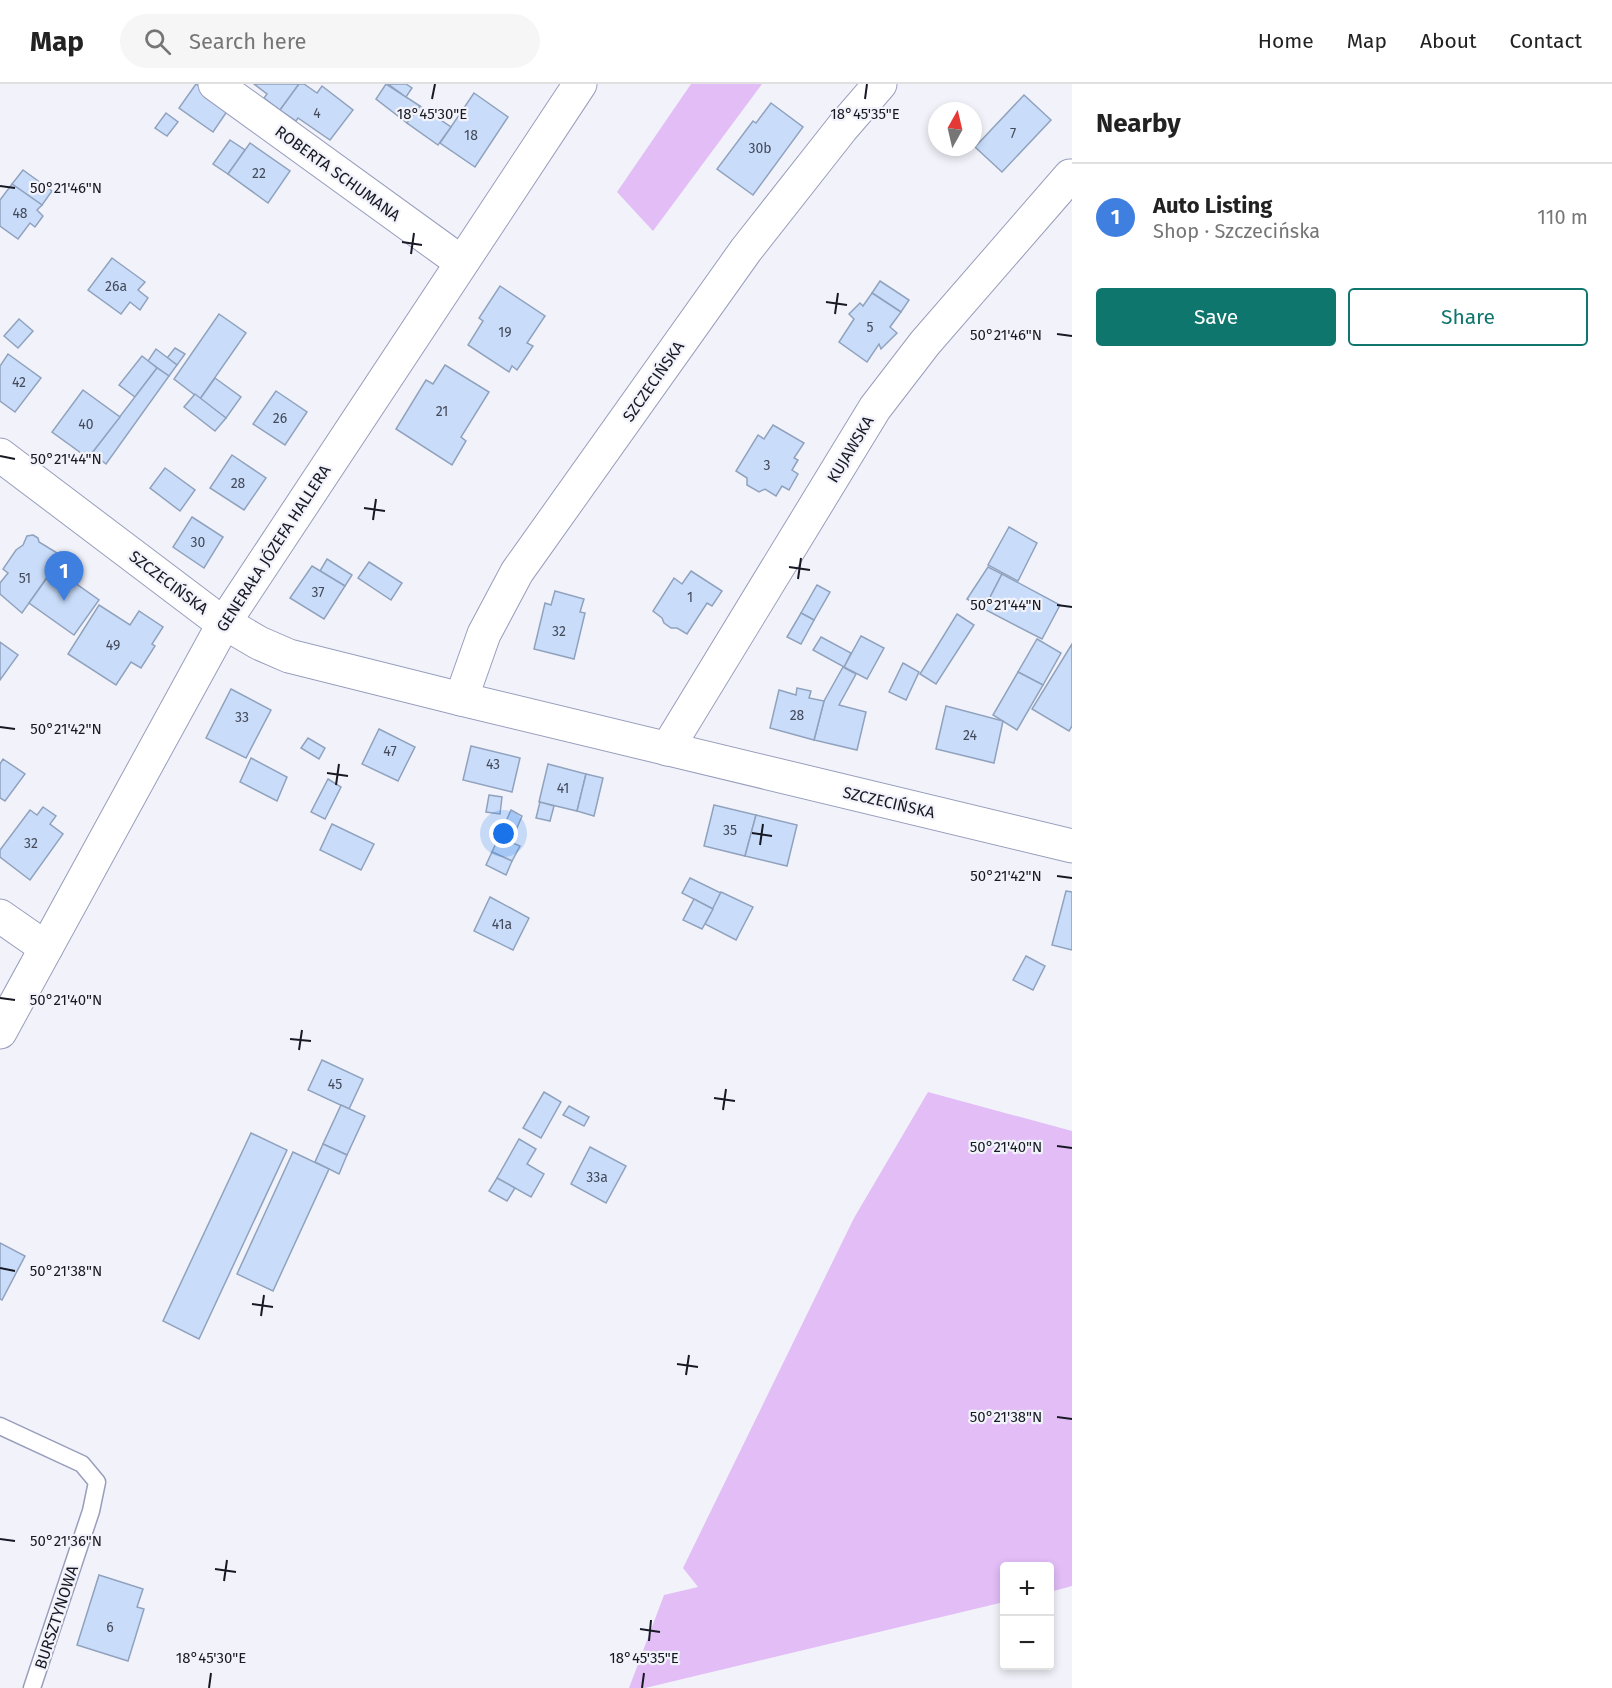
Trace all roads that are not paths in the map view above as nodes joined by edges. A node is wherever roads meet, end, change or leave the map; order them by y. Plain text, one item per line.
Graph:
1 (215, 84) edge
2 (579, 84) edge
3 (880, 84) edge
4 (1070, 176) dead end
5 (461, 262) junction
6 (0, 455) edge
7 (224, 622) junction
8 (461, 699) junction
9 (667, 749) junction
10 (1072, 846) edge
11 (0, 916) edge
12 (46, 948) junction
13 (0, 1032) edge
14 (0, 1426) edge
15 (32, 1688) edge

1 - 5 street, ROBERTA SCHUMANA
2 - 5 street, GENERAŁA JÓZEFA HALLERA
3 - 8 street, SZCZECIŃSKA
4 - 9 street, KUJAWSKA
5 - 7 street, GENERAŁA JÓZEFA HALLERA
6 - 7 street, SZCZECIŃSKA
7 - 8 street, SZCZECIŃSKA
7 - 12 street, GENERAŁA JÓZEFA HALLERA
8 - 9 street, SZCZECIŃSKA
9 - 10 street, SZCZECIŃSKA
11 - 12 street
12 - 13 street, GENERAŁA JÓZEFA HALLERA
14 - 15 lane, BURSZTYNOWA

